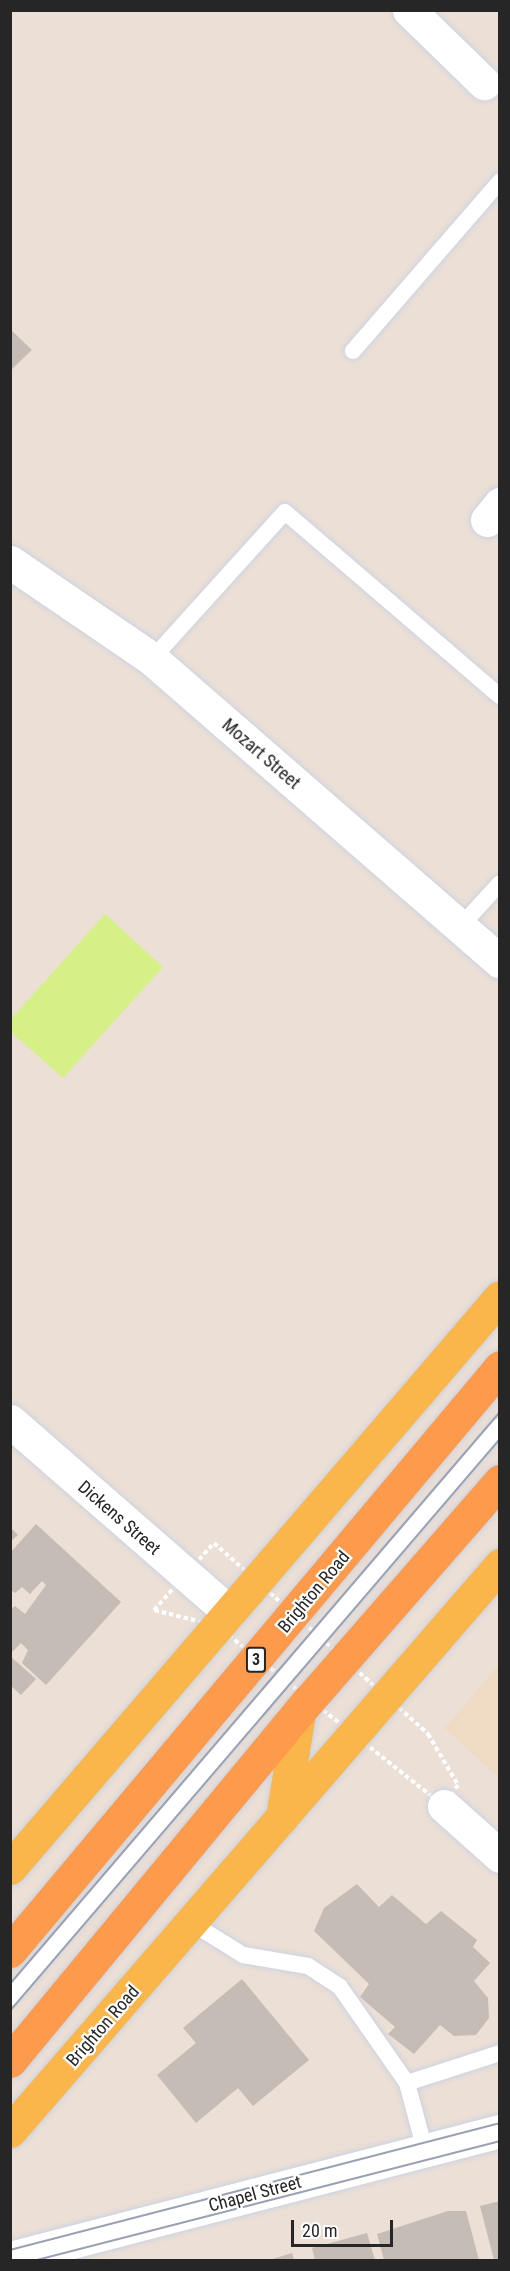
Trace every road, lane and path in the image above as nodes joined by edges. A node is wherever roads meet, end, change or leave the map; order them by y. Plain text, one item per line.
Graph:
1 (409, 10) edge
2 (484, 83) dead end
3 (500, 181) edge
4 (353, 351) dead end
5 (10, 562) edge
6 (152, 659) junction
7 (500, 696) edge
8 (500, 883) edge
9 (460, 927) junction
10 (500, 962) edge
11 (500, 1297) edge
12 (500, 1367) edge
13 (10, 1421) edge
14 (500, 1425) edge
15 (500, 1481) edge
16 (500, 1565) edge
17 (229, 1612) junction
18 (299, 1713) junction
19 (444, 1806) dead end
20 (282, 1817) junction
21 (500, 1856) edge
22 (10, 1868) edge
23 (190, 1922) junction
24 (23, 1926) edge
25 (10, 1951) edge
26 (10, 1998) edge
27 (500, 2053) edge
28 (10, 2061) edge
29 (407, 2083) junction
30 (10, 2131) edge
31 (500, 2131) edge
32 (425, 2150) junction
33 (10, 2258) edge

1 - 2 street
3 - 4 lane
5 - 6 street, Mozart Street
6 - 7 lane
6 - 9 street, Mozart Street
8 - 9 lane
9 - 10 street, Mozart Street
11 - 17 main road
12 - 24 highway, Brighton Road / 3
13 - 17 street, Dickens Street
14 - 26 lane
15 - 18 highway
16 - 20 main road, Brighton Road
17 - 22 main road
18 - 20 main road
18 - 28 highway
19 - 21 street
20 - 23 main road, Brighton Road
23 - 29 lane
23 - 30 main road, Brighton Road
24 - 25 highway, Brighton Road / 3
27 - 29 lane
29 - 32 lane
31 - 32 street, Chapel Street
32 - 33 street, Chapel Street

